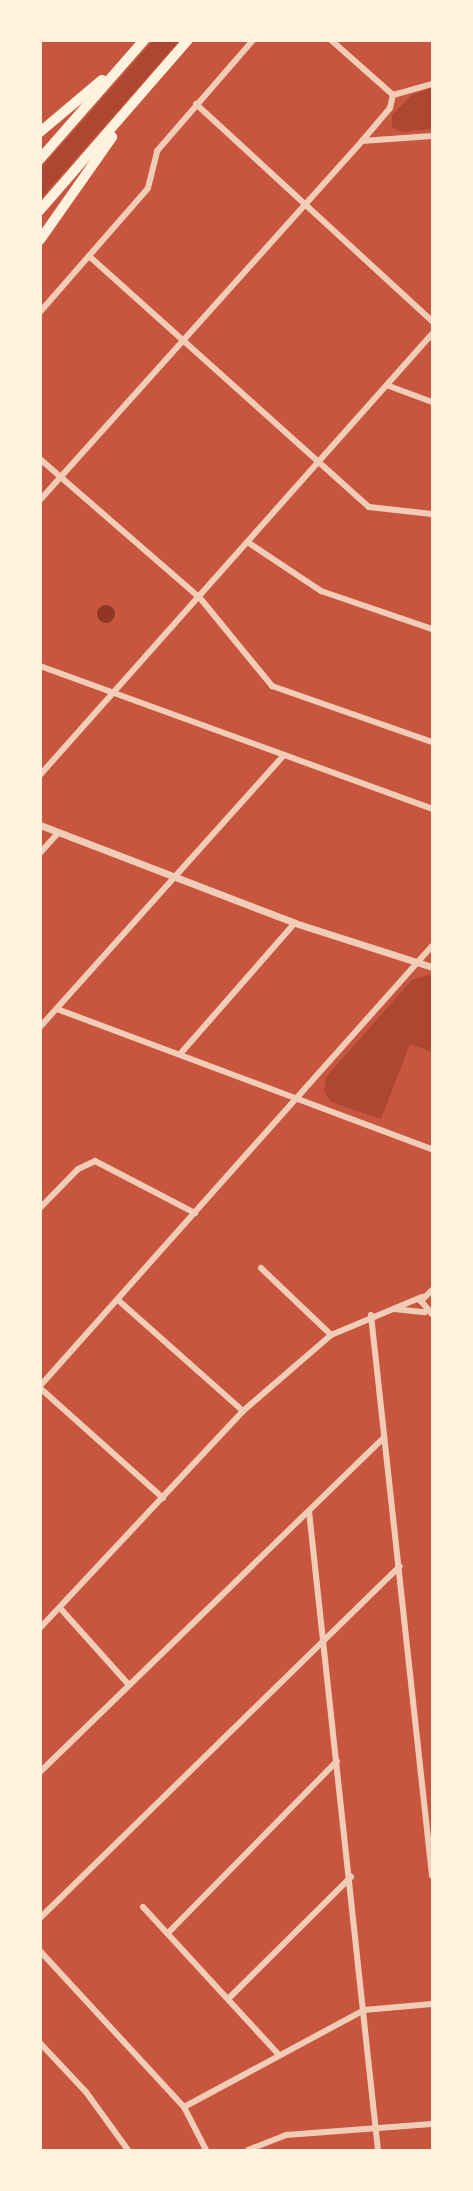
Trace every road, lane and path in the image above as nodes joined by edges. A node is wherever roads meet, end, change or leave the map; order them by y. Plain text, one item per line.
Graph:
1 (144, 40) edge
2 (188, 40) edge
3 (253, 40) edge
4 (331, 40) edge
5 (130, 57) junction
6 (432, 84) edge
7 (148, 85) junction
8 (393, 95) junction
9 (196, 104) junction
10 (40, 132) edge
11 (432, 136) edge
12 (362, 141) junction
13 (40, 159) edge
14 (304, 206) junction
15 (40, 210) edge
16 (40, 240) edge
17 (89, 256) junction
18 (40, 312) edge
19 (432, 321) edge
20 (432, 334) edge
21 (183, 340) junction
22 (388, 386) junction
23 (432, 402) edge
24 (40, 459) edge
25 (320, 463) junction
26 (61, 478) junction
27 (40, 500) edge
28 (432, 514) edge
29 (249, 543) junction
30 (200, 598) junction
31 (432, 629) edge
32 (40, 666) edge
33 (116, 693) junction
34 (432, 742) edge
35 (283, 756) junction
36 (40, 775) edge
37 (432, 809) edge
38 (40, 825) edge
39 (59, 832) junction
40 (40, 852) edge
41 (174, 878) junction
42 (296, 923) junction
43 (432, 946) edge
44 (419, 962) junction
45 (432, 967) edge
46 (57, 1009) junction
47 (40, 1027) edge
48 (181, 1053) junction
49 (298, 1101) junction
50 (432, 1149) edge
51 (40, 1208) edge
52 (195, 1213) junction
53 (261, 1268) dead end
54 (432, 1290) edge
55 (422, 1297) junction
56 (118, 1300) junction
57 (390, 1309) junction
58 (429, 1313) edge
59 (371, 1315) junction
60 (332, 1335) junction
61 (40, 1387) edge
62 (243, 1411) junction
63 (384, 1437) junction
64 (163, 1498) junction
65 (309, 1511) junction
66 (400, 1566) junction
67 (60, 1608) junction
68 (40, 1628) edge
69 (325, 1638) junction
70 (129, 1685) junction
71 (337, 1761) junction
72 (40, 1772) edge
73 (432, 1876) edge
74 (351, 1877) junction
75 (142, 1907) dead end
76 (40, 1918) edge
77 (168, 1934) junction
78 (40, 1951) edge
79 (228, 1998) junction
80 (432, 2004) edge
81 (364, 2010) junction
82 (40, 2043) edge
83 (278, 2055) junction
84 (184, 2107) junction
85 (432, 2124) edge
86 (375, 2127) junction
87 (128, 2151) edge
88 (206, 2151) edge
89 (248, 2151) edge
90 (378, 2151) edge

1 - 5 highway
2 - 7 highway
3 - 9 street
4 - 8 street
5 - 10 highway
5 - 13 highway
6 - 8 street
7 - 15 highway
7 - 16 highway
8 - 12 street
9 - 14 street
9 - 17 street
11 - 12 street
12 - 14 street
14 - 19 street
14 - 21 street
17 - 18 street
17 - 21 street
20 - 22 street
21 - 25 street
21 - 26 street
22 - 23 street
22 - 25 street
24 - 26 street
25 - 28 street
25 - 29 street
26 - 27 street
26 - 30 street
29 - 30 street
29 - 31 street
30 - 33 street
30 - 34 street
32 - 33 street
33 - 35 street
33 - 36 street
35 - 37 street
35 - 41 street
38 - 39 street
39 - 40 street
39 - 41 street
41 - 42 street
41 - 46 street
42 - 44 street
42 - 48 street
43 - 44 street
44 - 45 street
44 - 49 street
46 - 47 street
46 - 48 street
48 - 49 street
49 - 50 street
49 - 52 street
51 - 52 street
52 - 56 street
53 - 60 street
54 - 55 street
55 - 57 street
55 - 58 street
56 - 61 street
56 - 62 street
57 - 58 street
57 - 59 street
59 - 60 street
59 - 63 street
60 - 62 street
61 - 64 street
62 - 64 street
63 - 65 street
63 - 66 street
64 - 67 street
65 - 69 street
65 - 70 street
66 - 69 street
66 - 73 street
67 - 68 street
67 - 70 street
69 - 71 street
69 - 76 street
70 - 72 street
71 - 74 street
71 - 77 street
74 - 79 street
74 - 81 street
75 - 77 street
77 - 79 street
78 - 84 street
79 - 83 street
80 - 81 street
81 - 83 street
81 - 86 street
82 - 87 street
83 - 84 street
84 - 88 street
85 - 86 street
86 - 89 street
86 - 90 street

